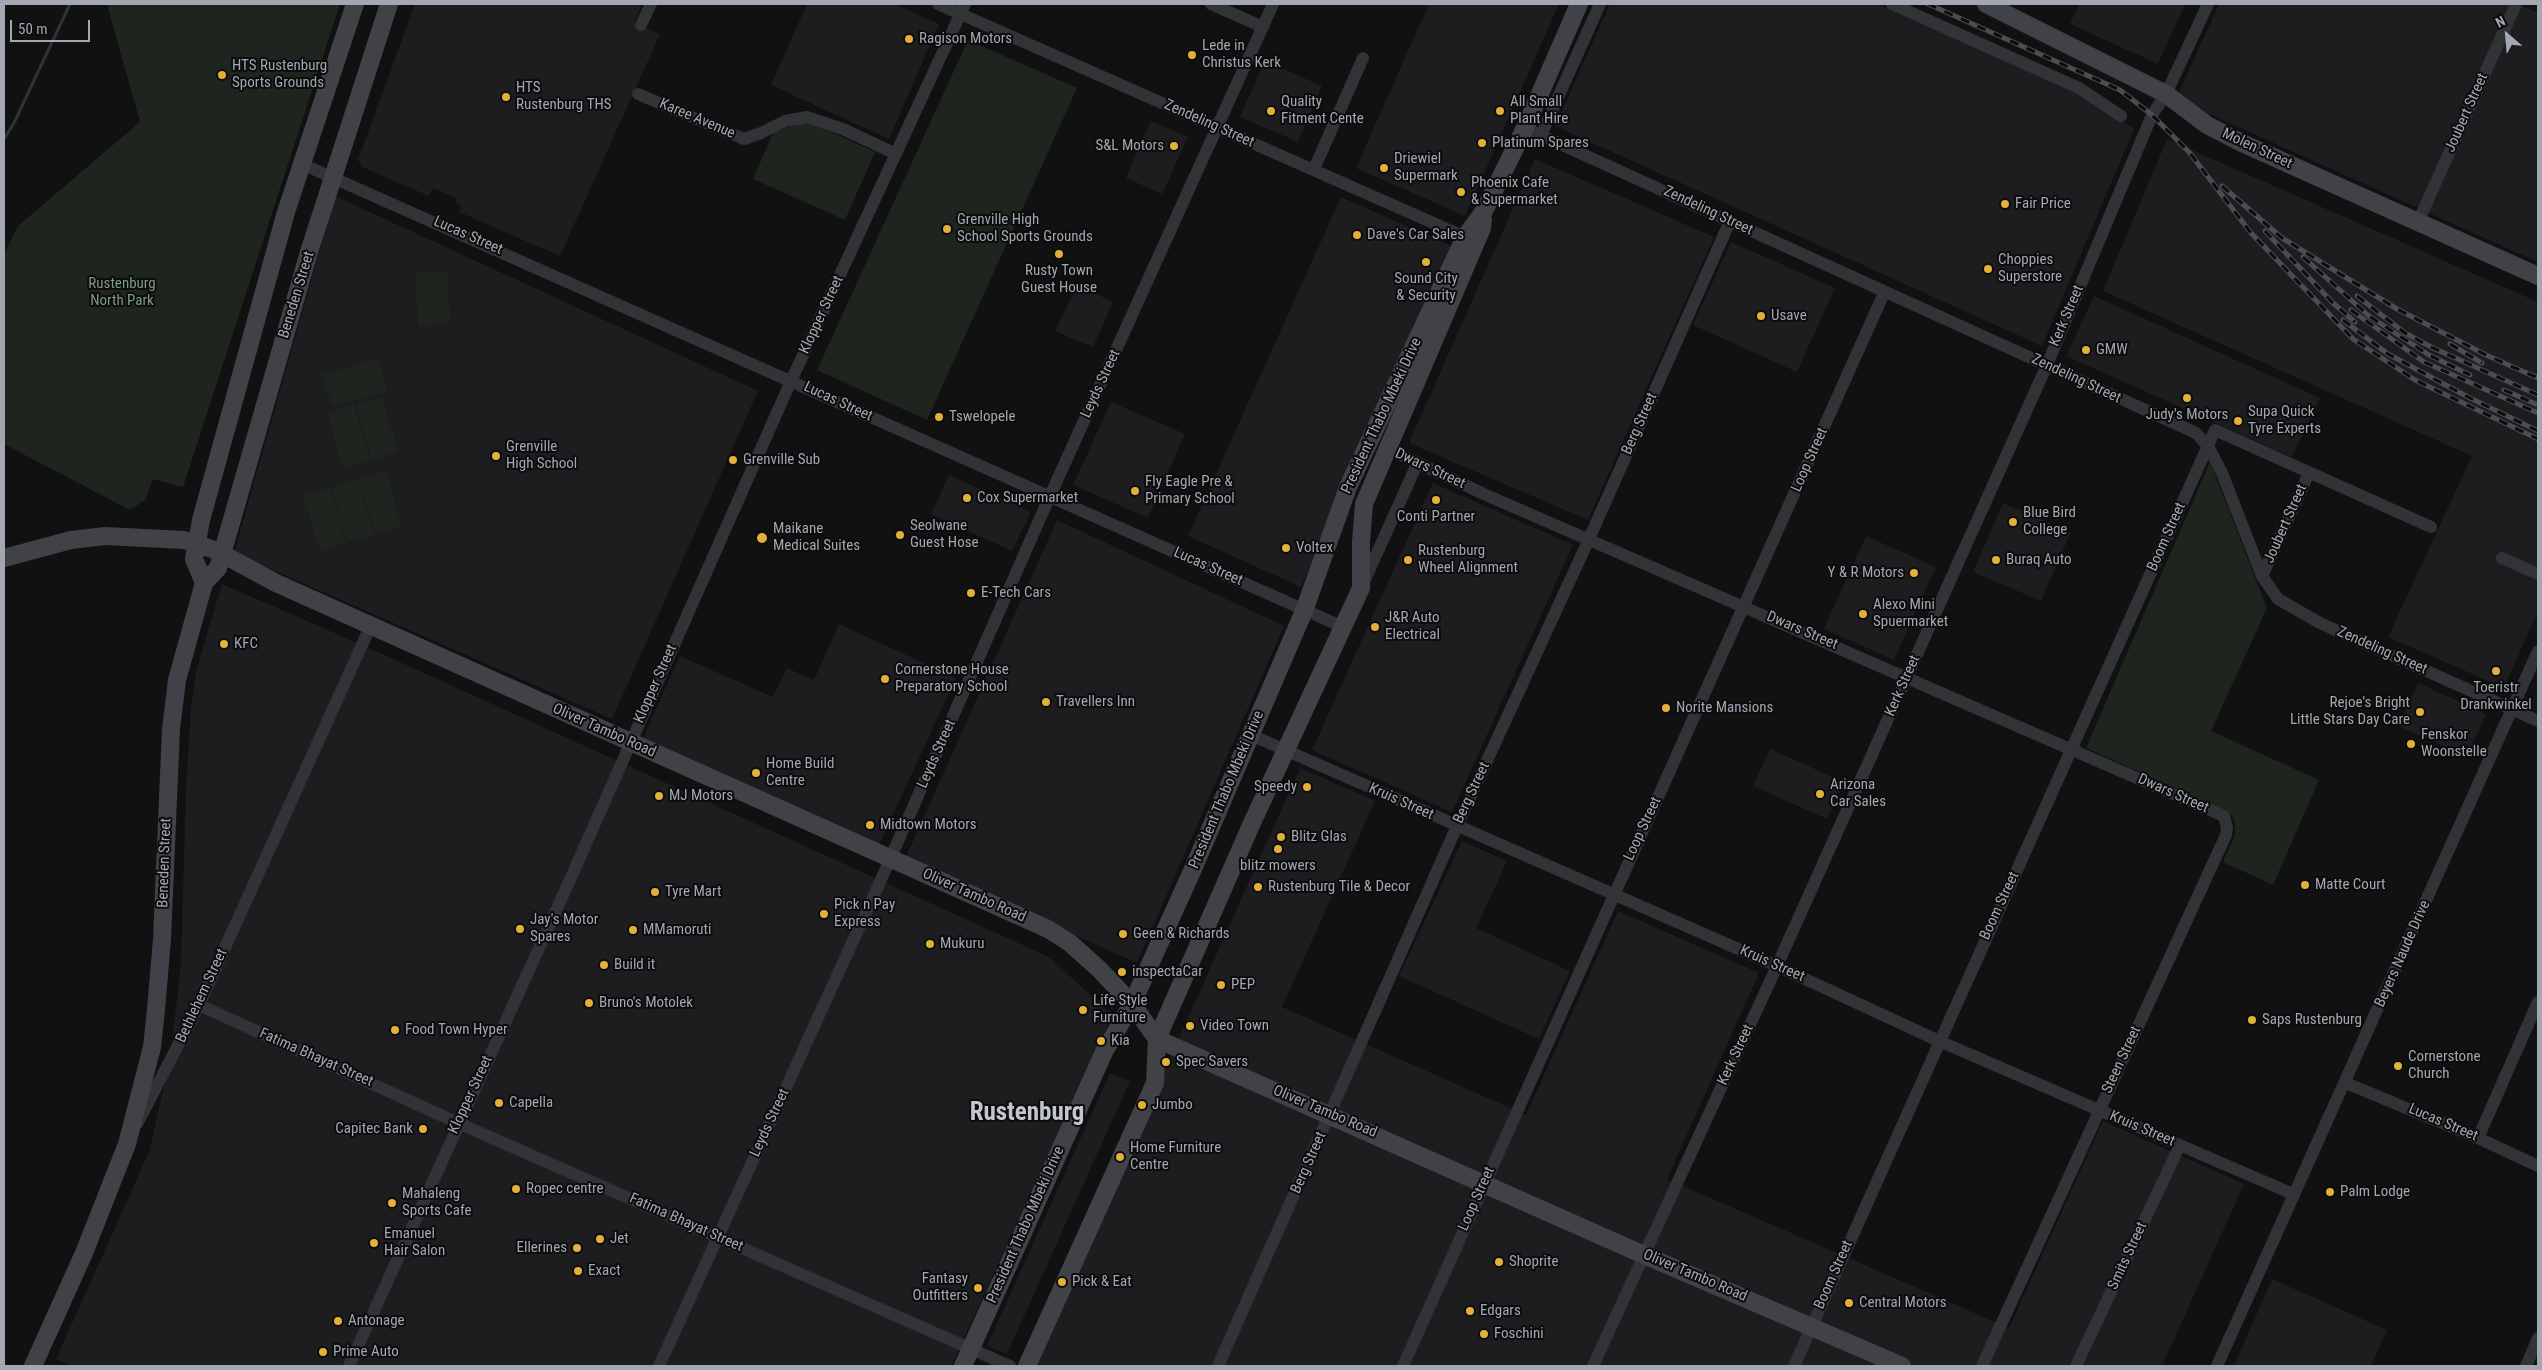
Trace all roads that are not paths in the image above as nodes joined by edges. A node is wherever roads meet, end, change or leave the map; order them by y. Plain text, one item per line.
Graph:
1 (355, 4) edge
2 (389, 4) edge
3 (650, 4) edge
4 (938, 4) edge
5 (1211, 4) edge
6 (1273, 4) edge
7 (1579, 4) edge
8 (1600, 4) edge
9 (1892, 4) edge
10 (1986, 4) edge
11 (2208, 4) edge
12 (2516, 4) edge
13 (963, 9) edge
14 (641, 26) dead end
15 (1263, 27) junction
16 (1363, 58) dead end
17 (638, 94) dead end
18 (2166, 94) junction
19 (2121, 116) dead end
20 (1218, 128) junction
21 (1525, 128) junction
22 (1541, 135) junction
23 (896, 154) junction
24 (302, 164) junction
25 (1314, 169) junction
26 (333, 176) junction
27 (1730, 221) junction
28 (2418, 222) junction
29 (1468, 244) junction
30 (2538, 276) edge
31 (1884, 293) junction
32 (2047, 365) junction
33 (791, 381) junction
34 (2208, 446) junction
35 (1388, 449) junction
36 (1416, 464) junction
37 (2309, 473) junction
38 (1050, 498) junction
39 (2431, 527) dead end
40 (1589, 539) junction
41 (196, 542) junction
42 (222, 553) junction
43 (4, 558) edge
44 (2502, 558) dead end
45 (2538, 574) edge
46 (2262, 576) junction
47 (204, 583) junction
48 (1361, 588) junction
49 (1744, 607) junction
50 (1304, 611) junction
51 (371, 625) junction
52 (1343, 628) junction
53 (2538, 651) edge
54 (1907, 677) junction
55 (2512, 710) junction
56 (2538, 721) edge
57 (1251, 736) junction
58 (629, 743) junction
59 (2072, 749) junction
60 (1285, 752) junction
61 (2216, 813) joint
62 (1457, 826) junction
63 (890, 859) junction
64 (1613, 894) junction
65 (1776, 966) junction
66 (1134, 1002) junction
67 (2538, 1002) edge
68 (199, 1005) junction
69 (1157, 1039) junction
70 (1938, 1041) junction
71 (2346, 1083) junction
72 (2098, 1111) junction
73 (1330, 1114) junction
74 (458, 1123) junction
75 (2478, 1138) junction
76 (127, 1144) junction
77 (2180, 1145) junction
78 (2538, 1166) edge
79 (1484, 1182) junction
80 (2293, 1194) junction
81 (718, 1237) junction
82 (1644, 1255) junction
83 (1812, 1326) junction
84 (2538, 1338) edge
85 (970, 1348) junction
86 (33, 1366) edge
87 (349, 1366) edge
88 (659, 1366) edge
89 (963, 1366) edge
90 (1010, 1366) edge
91 (1027, 1366) edge
92 (1218, 1366) edge
93 (1403, 1366) edge
94 (1593, 1366) edge
95 (1794, 1366) edge
96 (1902, 1366) edge
97 (1982, 1366) edge
98 (2076, 1366) edge
99 (2217, 1366) edge
100 (2526, 1366) edge

1 - 24 main road
2 - 26 main road, Beneden Street
3 - 14 street
4 - 13 street, Zendeling Street
5 - 15 street
6 - 15 street, Leyds Street
7 - 21 main road, President Thabo Mbeki Drive
8 - 22 street
9 - 19 street
10 - 18 main road, Molen Street
11 - 18 street, Kerk Street
12 - 28 street, Joubert Street
13 - 20 street, Zendeling Street
13 - 23 street, Klopper Street
15 - 20 street, Leyds Street
16 - 25 street
17 - 23 street, Karee Avenue
18 - 28 main road, Molen Street
18 - 32 street, Kerk Street
20 - 25 street, Zendeling Street
20 - 38 street, Leyds Street
21 - 22 street, Zendeling Street
21 - 29 main road, President Thabo Mbeki Drive
22 - 27 street, Zendeling Street
23 - 33 street, Klopper Street
24 - 26 street, Lucas Street
24 - 41 main road
25 - 29 street, Zendeling Street
26 - 33 street, Lucas Street
26 - 42 main road, Beneden Street
27 - 31 street, Zendeling Street
27 - 40 street, Berg Street
28 - 30 main road, Molen Street
29 - 35 main road, President Thabo Mbeki Drive
29 - 50 main road, President Thabo Mbeki Drive
31 - 32 street, Zendeling Street
31 - 49 street, Loop Street
32 - 34 street, Zendeling Street
32 - 54 street, Kerk Street
33 - 38 street, Lucas Street
33 - 58 street, Klopper Street
34 - 37 street
34 - 46 street, Zendeling Street
34 - 59 street, Boom Street
35 - 36 street, Dwars Street
35 - 48 main road, President Thabo Mbeki Drive
36 - 40 street, Dwars Street
36 - 48 street
37 - 39 street
37 - 46 street, Joubert Street
38 - 50 street, Lucas Street
38 - 63 street, Leyds Street
40 - 49 street, Dwars Street
40 - 62 street, Berg Street
41 - 42 main road, Oliver Tambo Road
41 - 43 main road, Oliver Tambo Road
41 - 47 main road
42 - 47 main road, Beneden Street
42 - 51 main road, Oliver Tambo Road
44 - 45 street
46 - 55 street, Zendeling Street
47 - 76 main road, Beneden Street
48 - 52 main road, President Thabo Mbeki Drive
49 - 54 street, Dwars Street
49 - 64 street, Loop Street
50 - 52 street, Lucas Street
50 - 57 main road, President Thabo Mbeki Drive
51 - 58 main road, Oliver Tambo Road
51 - 68 street, Bethlehem Street
52 - 60 main road, President Thabo Mbeki Drive
53 - 55 street, Beyers Naude Drive
54 - 59 street, Dwars Street
54 - 65 street, Kerk Street
55 - 56 street, Zendeling Street
55 - 71 street, Beyers Naude Drive
57 - 60 street, Kruis Street
57 - 66 main road, President Thabo Mbeki Drive
58 - 63 main road, Oliver Tambo Road
58 - 74 street, Klopper Street
59 - 61 street, Dwars Street
59 - 70 street, Boom Street
60 - 62 street, Kruis Street
60 - 69 main road, President Thabo Mbeki Drive
61 - 72 street, Steen Street
62 - 64 street, Kruis Street
62 - 73 street, Berg Street
63 - 66 main road, Oliver Tambo Road
63 - 81 street, Leyds Street
64 - 65 street, Kruis Street
64 - 79 street, Loop Street
65 - 70 street, Kruis Street
65 - 82 street, Kerk Street
66 - 69 main road, Oliver Tambo Road
66 - 85 main road, President Thabo Mbeki Drive
67 - 75 street
68 - 74 street, Fatima Bhayat Street
68 - 76 street, Bethlehem Street
69 - 73 main road, Oliver Tambo Road
69 - 91 main road, President Thabo Mbeki Drive
70 - 72 street, Kruis Street
70 - 83 street, Boom Street
71 - 75 street, Lucas Street
71 - 80 street, Beyers Naude Drive
72 - 77 street, Kruis Street
72 - 97 street, Steen Street
73 - 79 main road, Oliver Tambo Road
73 - 92 street, Berg Street
74 - 81 street, Fatima Bhayat Street
74 - 87 street, Klopper Street
75 - 78 street, Lucas Street
76 - 86 main road, Bethlehem Street
77 - 80 street, Kruis Street
77 - 98 street, Smits Street
79 - 82 main road, Oliver Tambo Road
79 - 93 street, Loop Street
80 - 99 street, Beyers Naude Drive
81 - 85 street, Fatima Bhayat Street
81 - 88 street, Leyds Street
82 - 83 main road, Oliver Tambo Road
82 - 94 street, Kerk Street
83 - 95 street, Boom Street
83 - 96 main road, Oliver Tambo Road
84 - 100 street
85 - 89 main road, President Thabo Mbeki Drive
85 - 90 street, Fatima Bhayat Street

